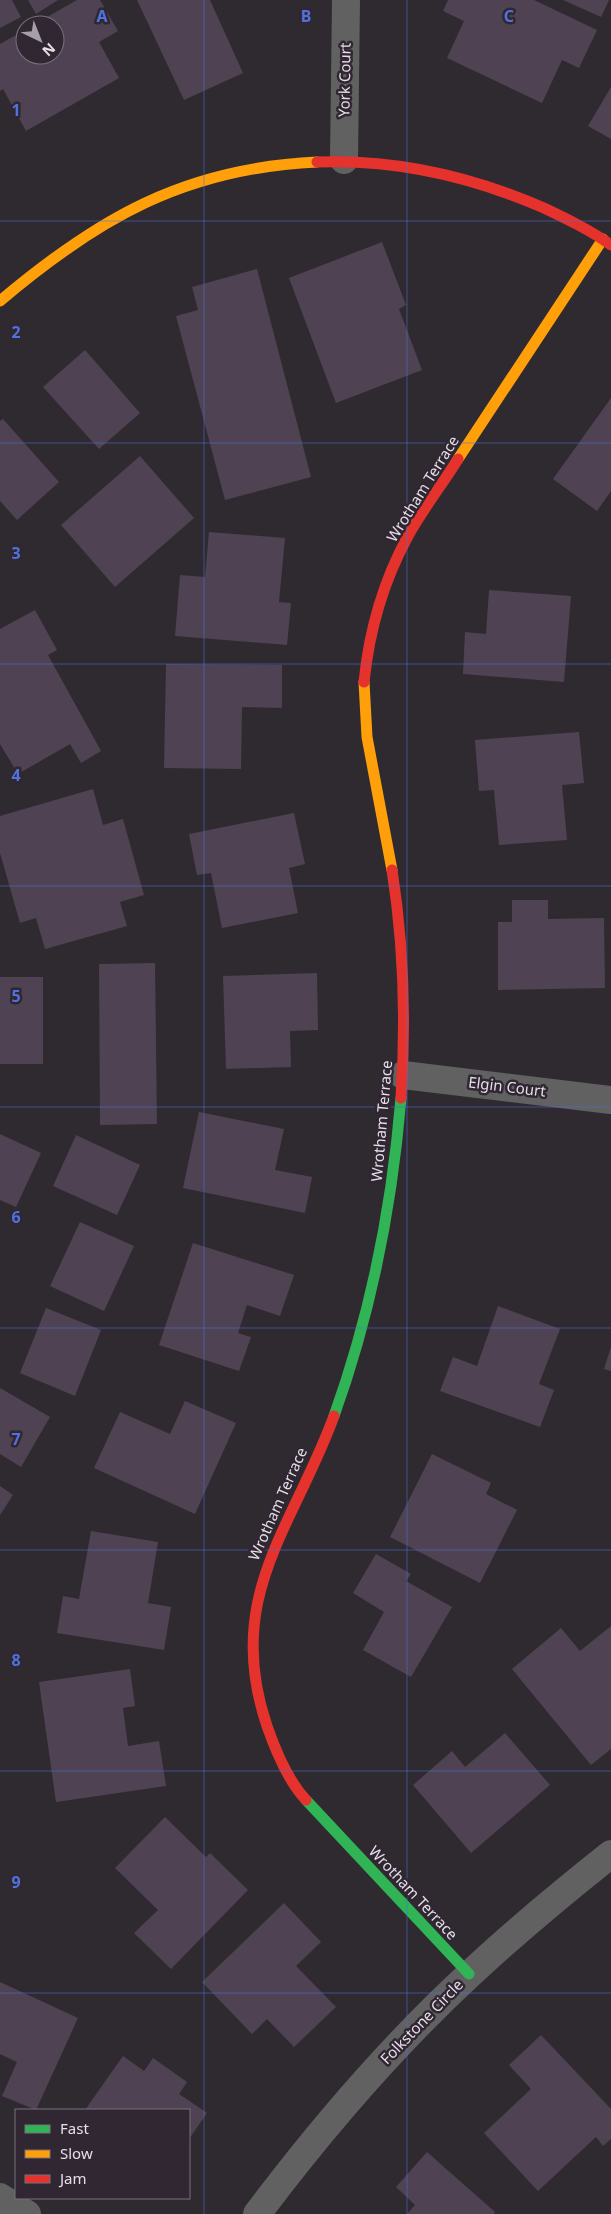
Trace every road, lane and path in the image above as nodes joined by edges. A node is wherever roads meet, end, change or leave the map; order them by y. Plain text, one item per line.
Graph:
1 (346, 0) edge
2 (344, 160) junction
3 (607, 242) edge
4 (0, 301) edge
5 (403, 1075) junction
6 (611, 1100) edge
7 (611, 1854) edge
8 (469, 1974) junction
9 (0, 2197) edge
10 (27, 2214) edge
11 (257, 2214) edge

1 - 2 street, York Court
2 - 3 street
2 - 4 street
3 - 5 street, Wrotham Terrace
5 - 6 street, Elgin Court
5 - 8 street, Wrotham Terrace
7 - 8 street, Folkstone Circle
8 - 11 street, Folkstone Circle
9 - 10 street

